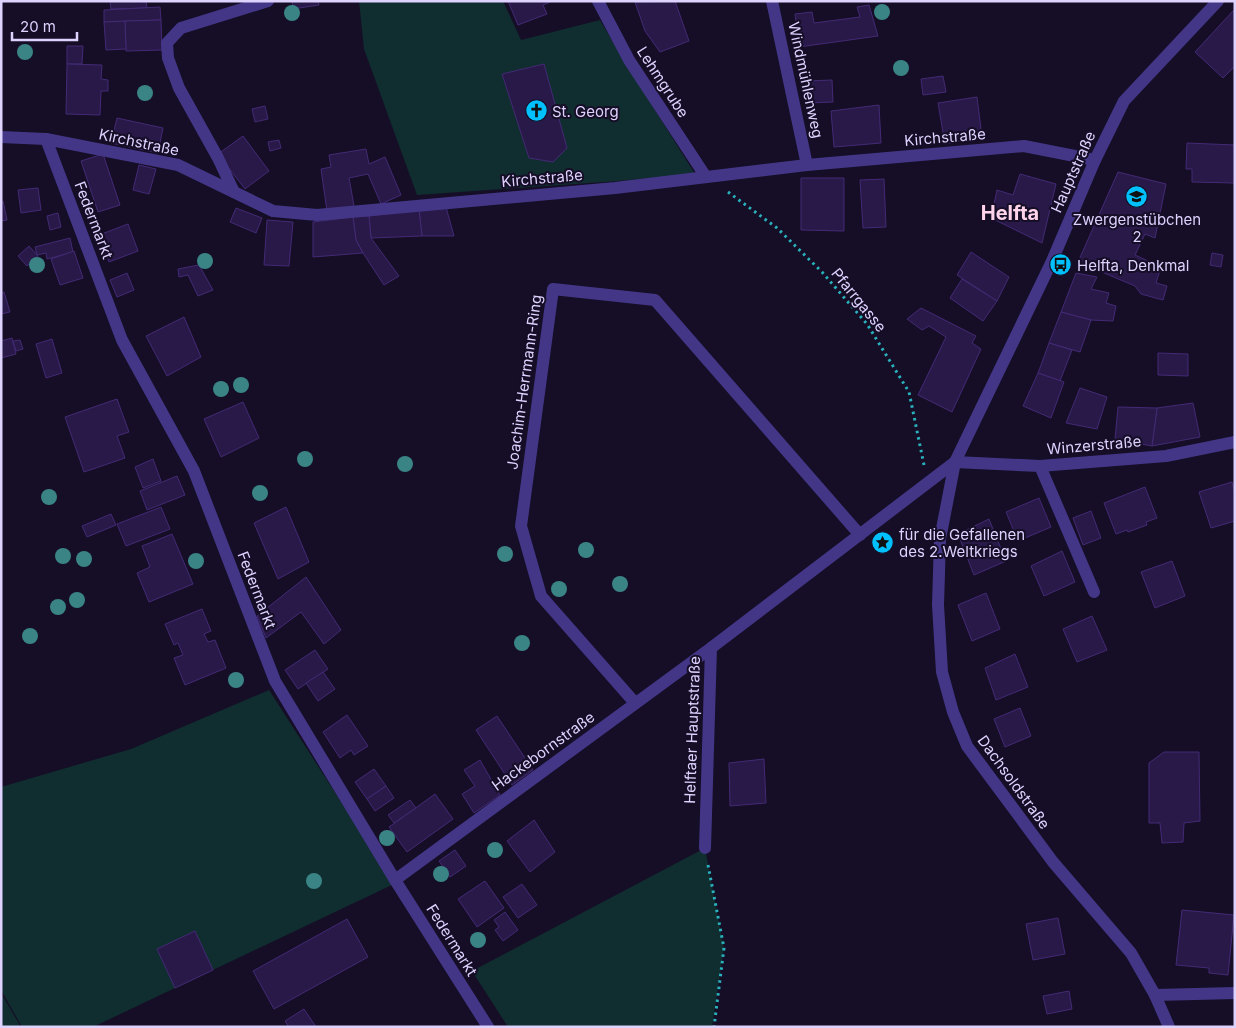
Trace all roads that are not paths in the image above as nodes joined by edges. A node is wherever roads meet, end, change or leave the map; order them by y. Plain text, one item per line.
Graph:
1 (268, 1) edge
2 (598, 1) edge
3 (772, 1) edge
4 (1218, 1) edge
5 (1, 138) edge
6 (46, 139) junction
7 (1095, 160) junction
8 (807, 165) junction
9 (706, 177) junction
10 (234, 192) junction
11 (1235, 442) edge
12 (955, 462) junction
13 (1040, 466) junction
14 (860, 535) junction
15 (1094, 592) dead end
16 (711, 648) junction
17 (635, 704) junction
18 (705, 848) road end
19 (395, 880) junction
20 (1235, 993) edge
21 (1156, 996) junction
22 (488, 1027) edge
23 (1169, 1027) edge

1 - 10 street
2 - 9 street, Lehmgrube
3 - 8 street, Windmühlenweg
4 - 7 street, Hauptstraße
5 - 6 street, Kirchstraße
6 - 10 street, Kirchstraße
6 - 19 street, Federmarkt
7 - 8 street, Kirchstraße
7 - 12 street, Hauptstraße
8 - 9 street, Kirchstraße
9 - 10 street, Kirchstraße
11 - 13 street, Winzerstraße
12 - 13 street, Winzerstraße
12 - 14 street, Helftaer Hauptstraße
12 - 21 street, Dachsoldstraße
13 - 15 street
14 - 16 street, Helftaer Hauptstraße
14 - 17 street, Joachim-Herrmann-Ring
16 - 17 street, Hackebornstraße
16 - 18 street, Helftaer Hauptstraße
17 - 19 street, Hackebornstraße
19 - 22 street, Federmarkt
20 - 21 street
21 - 23 street, Dachsoldstraße

